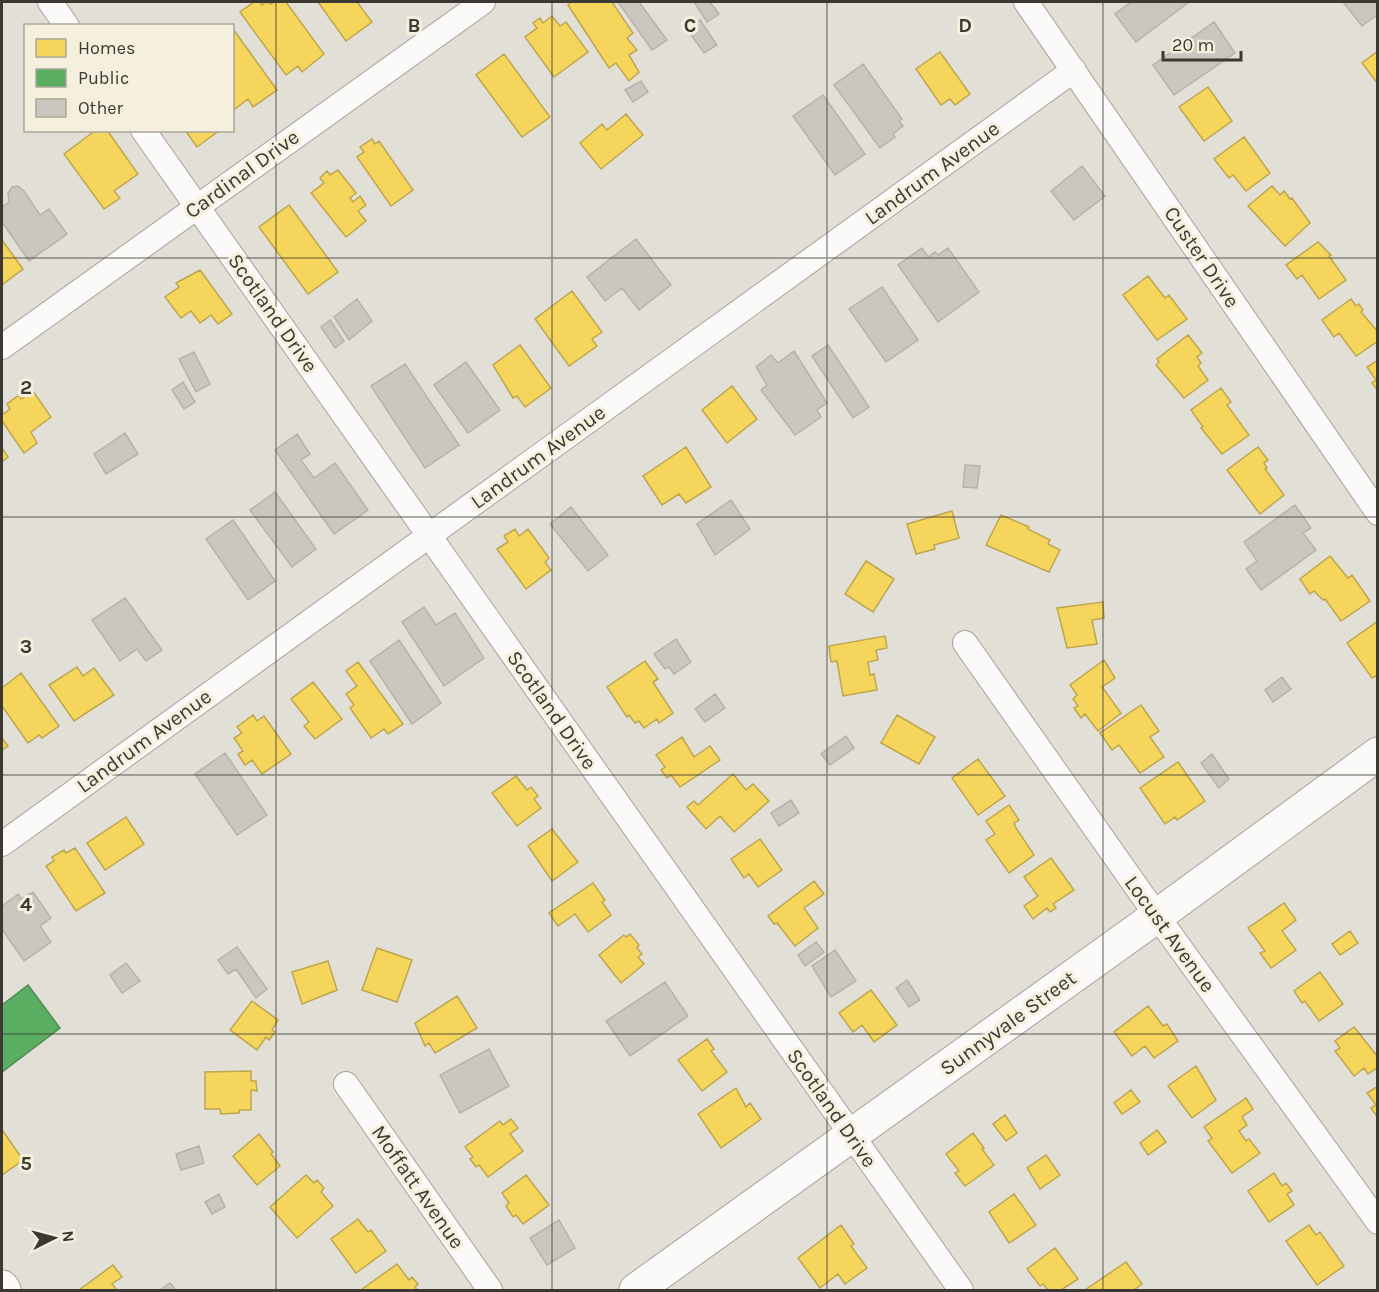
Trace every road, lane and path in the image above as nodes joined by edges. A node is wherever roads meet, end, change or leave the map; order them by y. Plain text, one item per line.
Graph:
1 (50, 2) edge
2 (483, 2) edge
3 (1026, 2) edge
4 (66, 24) edge
5 (1074, 70) junction
6 (144, 132) edge
7 (198, 206) junction
8 (2, 347) edge
9 (1377, 513) edge
10 (430, 536) junction
11 (965, 643) dead end
12 (1377, 754) edge
13 (2, 844) edge
14 (1157, 916) junction
15 (345, 1084) dead end
16 (851, 1136) junction
17 (1377, 1222) edge
18 (490, 1290) edge
19 (636, 1290) edge
20 (961, 1290) edge

1 - 4 street
2 - 7 street, Cardinal Drive
3 - 5 street, Custer Drive
5 - 9 street, Custer Drive
5 - 10 street, Landrum Avenue
6 - 7 street, Scotland Drive
7 - 8 street, Cardinal Drive
7 - 10 street, Scotland Drive
10 - 13 street, Landrum Avenue
10 - 16 street, Scotland Drive
11 - 14 street, Locust Avenue
12 - 14 street, Sunnyvale Street
14 - 16 street, Sunnyvale Street
14 - 17 street, Locust Avenue
15 - 18 street, Moffatt Avenue
16 - 19 street, Sunnyvale Street
16 - 20 street, Scotland Drive

